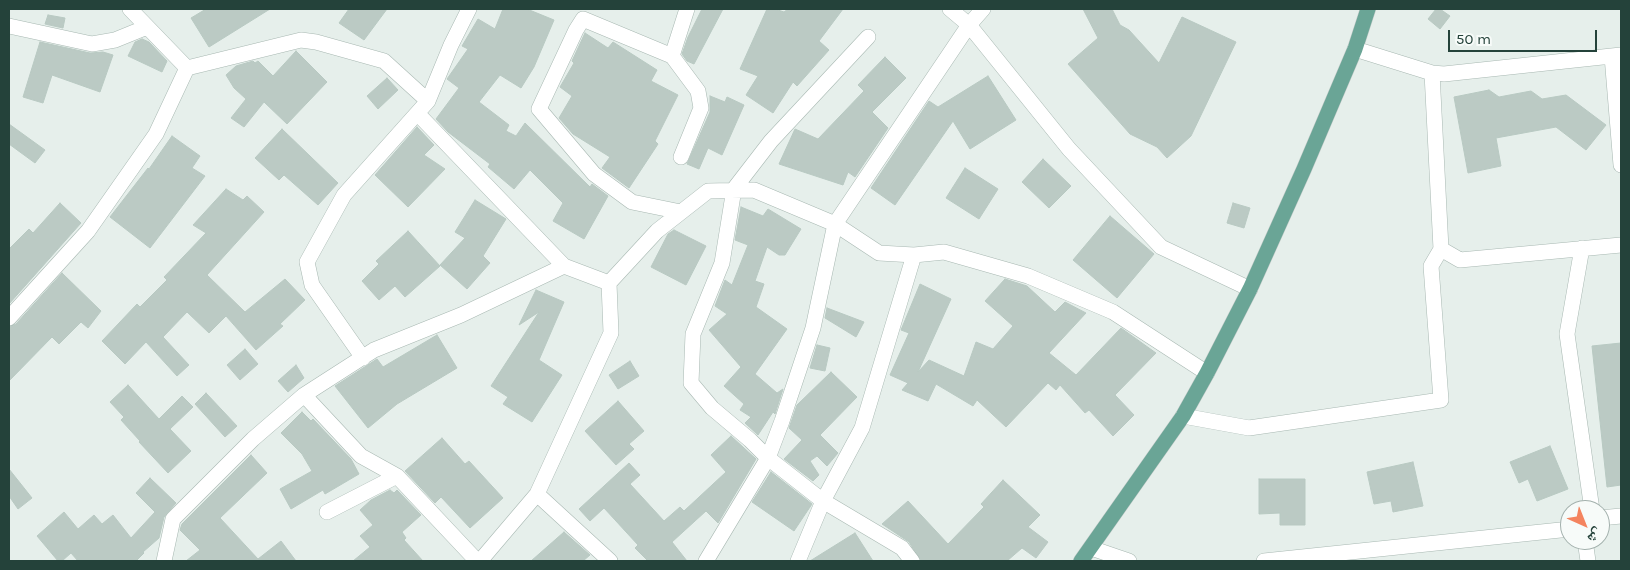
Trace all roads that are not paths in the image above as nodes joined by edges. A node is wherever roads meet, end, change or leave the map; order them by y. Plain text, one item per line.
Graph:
1 (130, 9) edge
2 (469, 9) edge
3 (687, 9) edge
4 (950, 9) edge
5 (983, 9) edge
6 (1368, 9) edge
7 (969, 25) junction
8 (9, 26) edge
9 (147, 27) junction
10 (868, 37) dead end
11 (1355, 48) junction
12 (672, 56) junction
13 (1617, 56) edge
14 (187, 68) junction
15 (1432, 73) junction
16 (428, 101) junction
17 (418, 114) junction
18 (681, 157) dead end
19 (1621, 165) edge
20 (734, 189) junction
21 (681, 212) junction
22 (835, 224) junction
23 (1621, 244) edge
24 (1582, 248) junction
25 (1442, 249) junction
26 (914, 255) junction
27 (564, 266) junction
28 (609, 283) junction
29 (1250, 289) junction
30 (9, 318) edge
31 (363, 358) junction
32 (1207, 373) junction
33 (304, 394) junction
34 (1183, 416) junction
35 (768, 458) junction
36 (397, 476) junction
37 (537, 494) junction
38 (1591, 500) edge
39 (823, 501) junction
40 (327, 512) dead end
41 (1560, 530) edge
42 (1091, 548) junction
43 (1356, 556) edge
44 (801, 560) edge
45 (164, 561) edge
46 (478, 561) edge
47 (610, 561) edge
48 (706, 561) edge
49 (912, 561) edge
50 (1081, 561) edge
51 (1129, 561) edge
52 (1264, 561) edge

1 - 9 street
2 - 16 street
3 - 12 street
4 - 7 street
5 - 7 street
6 - 11 main road
7 - 22 street
7 - 29 street
8 - 9 street
9 - 14 street
10 - 20 street
11 - 15 street
11 - 29 main road
12 - 18 street
12 - 21 street
13 - 15 street
13 - 19 street
14 - 16 street
14 - 30 street
15 - 25 street
16 - 17 street
17 - 27 street
17 - 31 street
20 - 21 street
20 - 22 street
20 - 35 street
21 - 28 street
22 - 26 street
22 - 35 street
23 - 24 street
24 - 25 street
24 - 38 street
25 - 34 street
26 - 32 street
26 - 39 street
27 - 28 street
27 - 31 street
28 - 37 street
29 - 32 main road
31 - 33 street
32 - 34 main road
33 - 36 street
33 - 45 street
34 - 42 main road
35 - 39 street
35 - 48 street
36 - 40 street
36 - 46 street
37 - 46 street
37 - 47 street
39 - 44 street
39 - 49 street
41 - 43 street
42 - 50 main road
42 - 51 street
43 - 52 street

